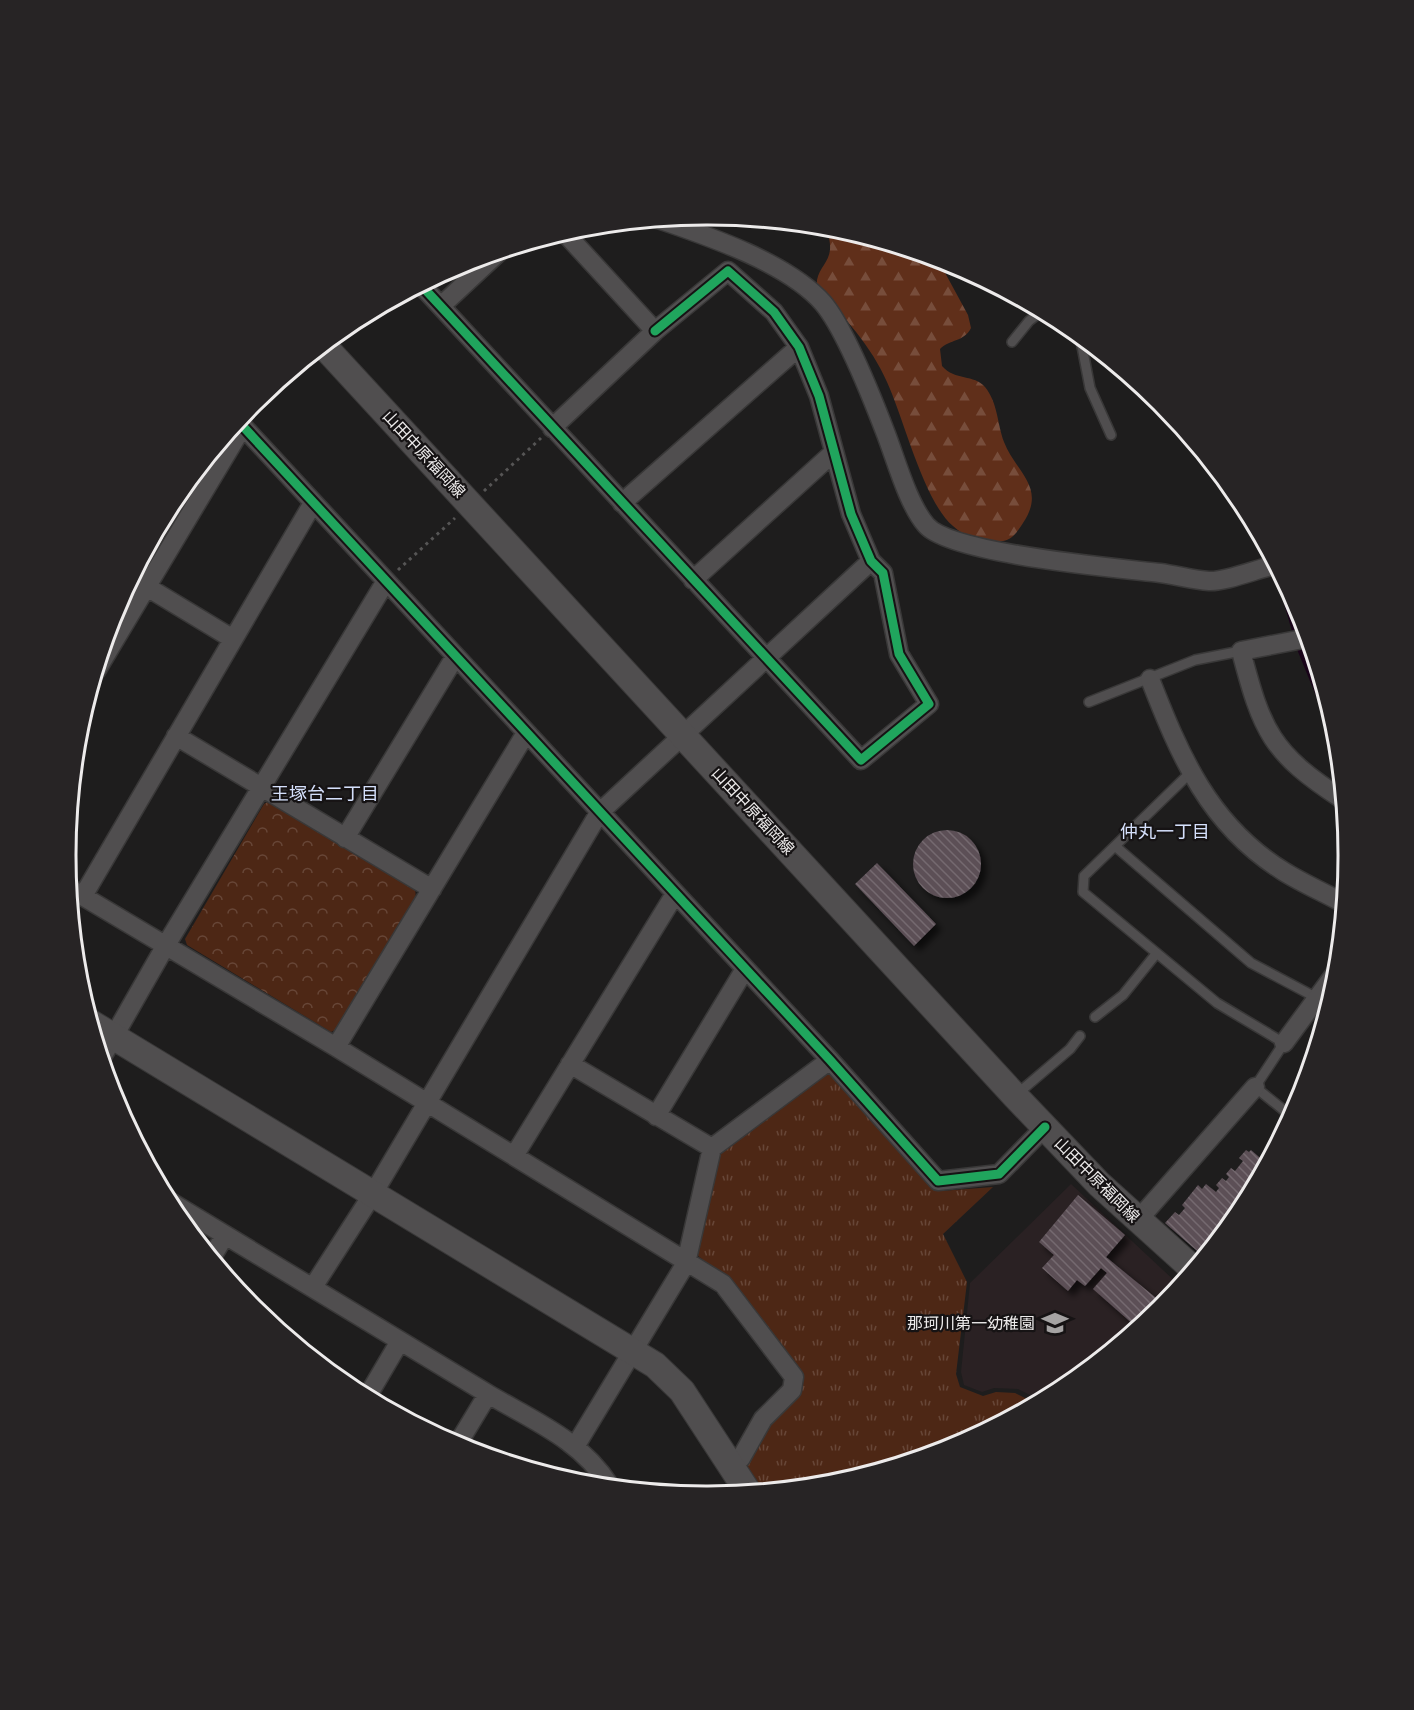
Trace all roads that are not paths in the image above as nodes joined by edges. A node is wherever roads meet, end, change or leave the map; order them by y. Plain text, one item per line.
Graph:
1 (676, 226) edge
2 (571, 240) edge
3 (485, 265) edge
4 (427, 291) edge
5 (441, 306) junction
6 (1034, 317) edge
7 (655, 331) junction
8 (1012, 342) dead end
9 (799, 347) junction
10 (1082, 349) edge
11 (329, 351) edge
12 (244, 427) edge
13 (552, 428) junction
14 (1111, 435) dead end
15 (231, 442) edge
16 (833, 453) junction
17 (313, 503) junction
18 (622, 503) junction
19 (871, 561) junction
20 (1267, 567) edge
21 (693, 580) junction
22 (386, 581) junction
23 (147, 587) junction
24 (233, 639) junction
25 (1299, 640) edge
26 (114, 642) edge
27 (1241, 651) junction
28 (455, 657) junction
29 (766, 658) junction
30 (1150, 679) junction
31 (1089, 702) dead end
32 (526, 733) junction
33 (682, 734) junction
34 (176, 736) junction
35 (1190, 773) junction
36 (261, 788) junction
37 (1334, 793) edge
38 (599, 813) junction
39 (345, 838) junction
40 (1115, 846) junction
41 (78, 889) edge
42 (432, 889) junction
43 (78, 893) edge
44 (675, 894) junction
45 (1336, 899) edge
46 (166, 945) junction
47 (1156, 954) junction
48 (745, 969) junction
49 (1322, 991) edge
50 (1317, 998) junction
51 (1095, 1017) dead end
52 (1080, 1036) dead end
53 (1284, 1043) junction
54 (108, 1047) edge
55 (336, 1047) junction
56 (830, 1060) junction
57 (570, 1064) junction
58 (1255, 1087) junction
59 (1015, 1096) junction
60 (425, 1104) junction
61 (1283, 1110) edge
62 (656, 1116) junction
63 (1045, 1127) junction
64 (712, 1148) junction
65 (514, 1156) junction
66 (374, 1192) junction
67 (189, 1213) edge
68 (1138, 1220) junction
69 (225, 1235) junction
70 (216, 1250) edge
71 (686, 1263) junction
72 (1187, 1264) edge
73 (313, 1287) junction
74 (400, 1341) junction
75 (632, 1350) junction
76 (372, 1388) edge
77 (488, 1394) junction
78 (462, 1436) edge
79 (576, 1444) junction
80 (731, 1463) junction
81 (604, 1476) edge
82 (743, 1484) edge

1 - 20 street
2 - 7 street
3 - 5 street
4 - 5 street
5 - 13 street
6 - 8 lane
7 - 9 street
7 - 13 street
9 - 16 street
9 - 18 street
10 - 14 lane
11 - 33 main road, 山田中原福岡線
12 - 17 street
13 - 18 street
15 - 23 street
16 - 19 street
16 - 21 street
17 - 22 street
17 - 24 street
18 - 21 street
19 - 29 street
19 - 29 street
21 - 29 street
22 - 28 street
22 - 36 street
23 - 24 street
23 - 26 street
24 - 34 street
25 - 27 street
27 - 30 lane
27 - 37 street
28 - 32 street
28 - 39 street
29 - 33 street
30 - 31 lane
30 - 35 street
32 - 38 street
32 - 42 street
33 - 38 street
33 - 59 main road, 山田中原福岡線
34 - 36 street
34 - 41 street
35 - 40 lane
35 - 45 street
36 - 39 street
36 - 46 street
38 - 44 street
38 - 60 street
39 - 42 street
40 - 47 lane
40 - 50 lane
42 - 55 street
43 - 46 street
44 - 48 street
44 - 57 street
46 - 54 street
46 - 55 street
47 - 51 lane
47 - 53 lane
48 - 56 street
48 - 62 street
49 - 50 street
50 - 53 street
52 - 59 lane
53 - 58 lane
54 - 66 main road
55 - 60 street
56 - 63 street
56 - 64 street
57 - 62 street
57 - 65 street
58 - 61 lane
58 - 68 street
59 - 63 main road, 山田中原福岡線
60 - 65 street
60 - 66 street
62 - 64 street
63 - 68 main road, 山田中原福岡線
64 - 71 street
65 - 71 street
66 - 73 street
66 - 75 main road
67 - 69 street
68 - 72 main road, 山田中原福岡線
69 - 70 street
69 - 73 street
71 - 75 street
71 - 80 street
73 - 74 street
74 - 76 street
74 - 77 street
75 - 79 street
75 - 80 main road
77 - 78 street
77 - 79 street
79 - 81 street
80 - 82 main road

